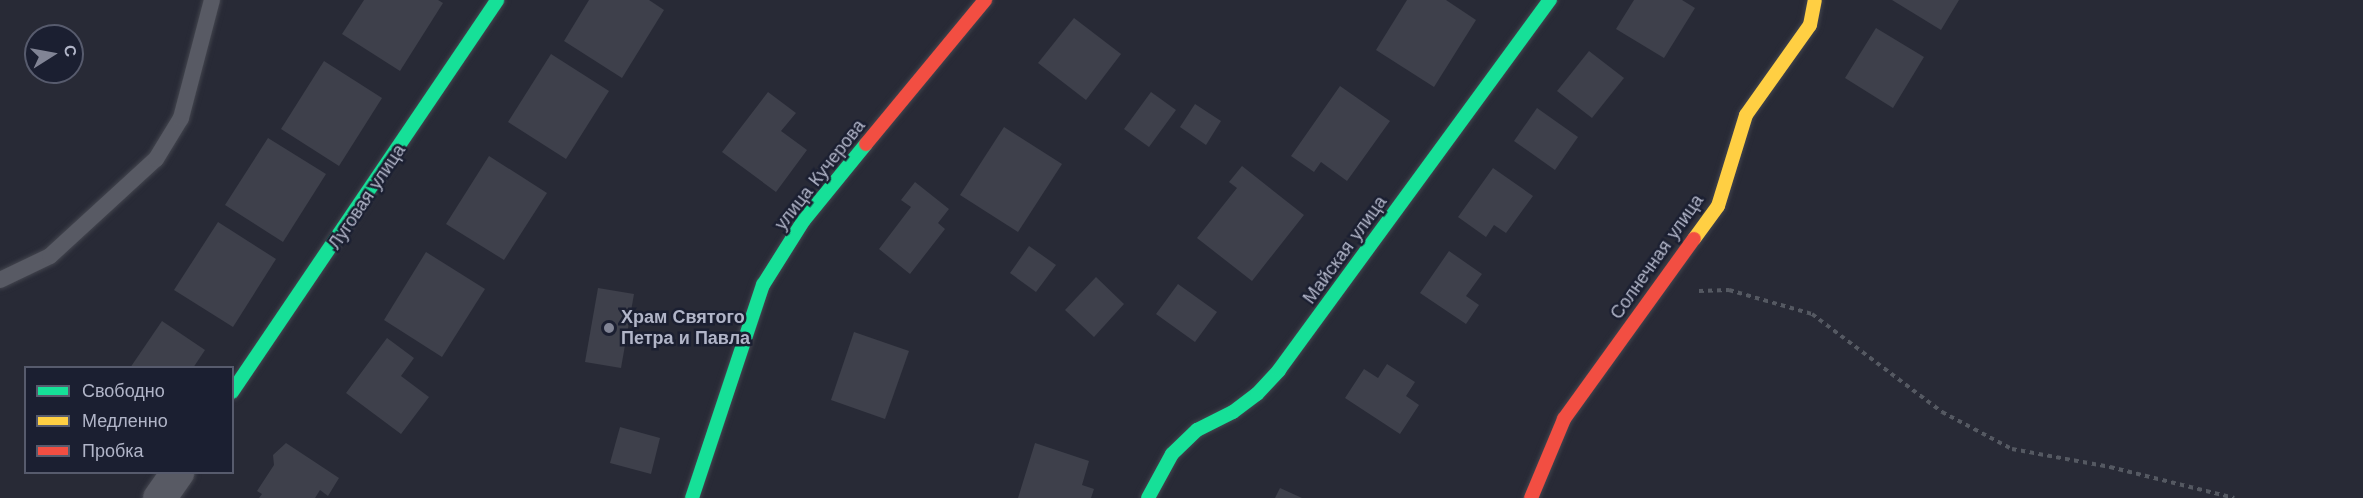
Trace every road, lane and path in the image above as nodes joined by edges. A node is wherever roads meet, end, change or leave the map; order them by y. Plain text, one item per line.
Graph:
1 (213, 0) edge
2 (497, 0) edge
3 (985, 0) edge
4 (1550, 0) edge
5 (1815, 0) edge
6 (0, 280) edge
7 (1656, 291) junction
8 (234, 389) edge
9 (176, 474) edge
10 (159, 498) edge
11 (692, 498) edge
12 (1148, 498) edge
13 (1531, 498) edge
14 (2234, 498) edge

1 - 6 lane
2 - 8 street, Луговая улица
3 - 11 street, улица Кучерова
4 - 12 street, Майская улица
5 - 7 street, Солнечная улица
7 - 13 street, Солнечная улица
7 - 14 path
9 - 10 street

